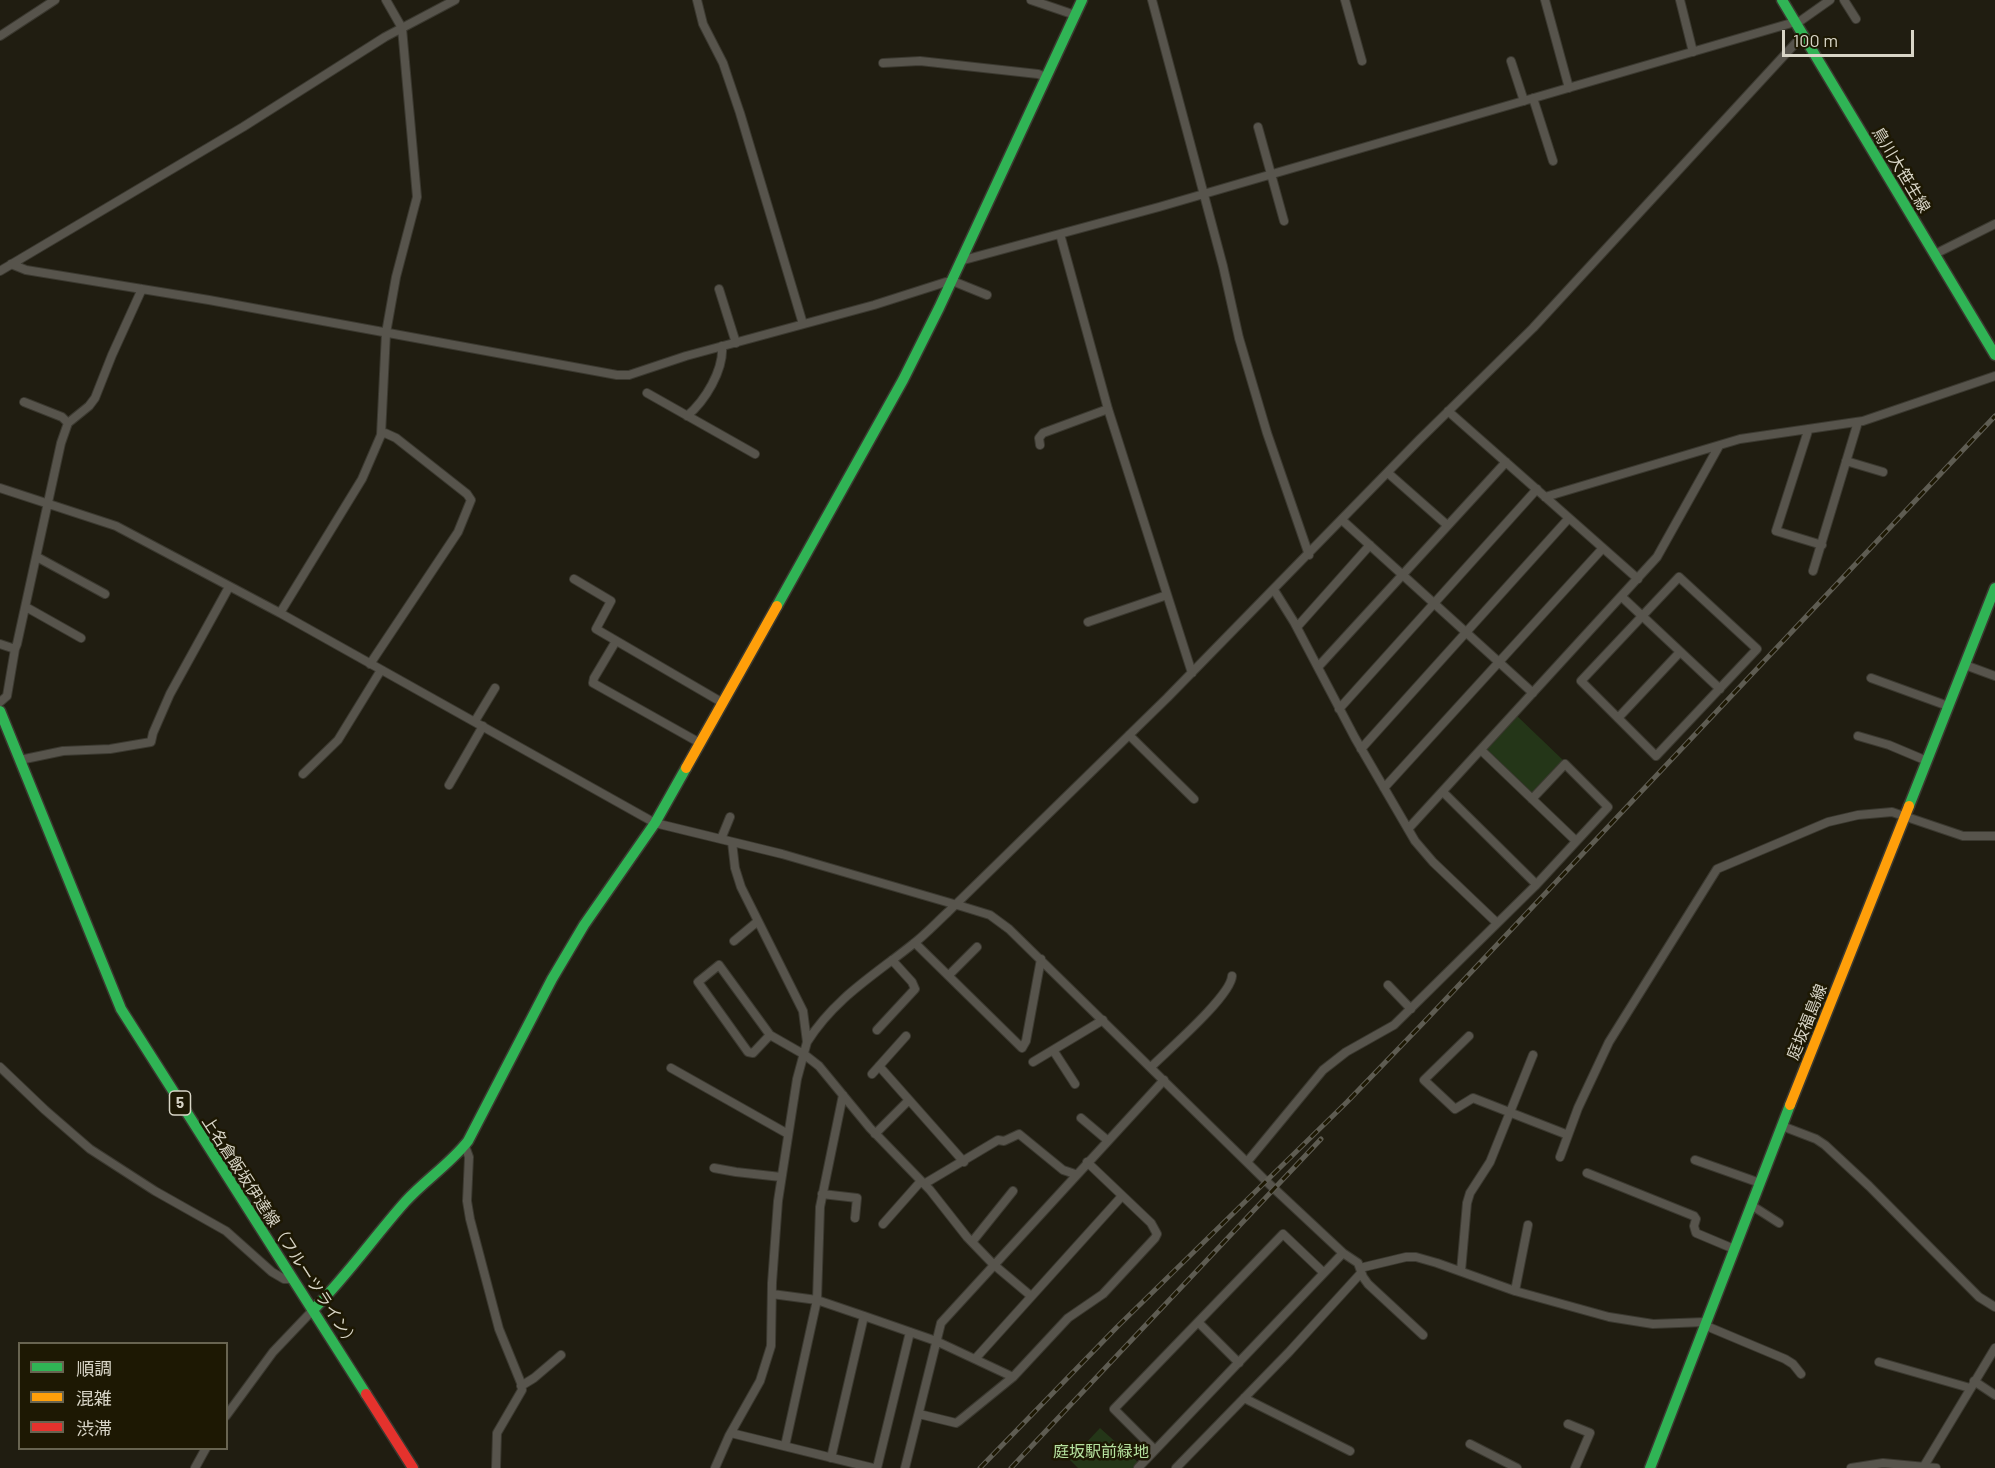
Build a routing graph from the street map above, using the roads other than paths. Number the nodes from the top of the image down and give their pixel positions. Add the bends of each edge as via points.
1 (55, 0) edge
2 (386, 0) edge
3 (455, 0) edge
4 (697, 0) edge
5 (1031, 0) edge
6 (1083, 0) edge
7 (1152, 0) edge
8 (1345, 0) edge
9 (1545, 0) edge
10 (1680, 0) edge
11 (1782, 0) edge
12 (1830, 0) edge
13 (1844, 0) edge
14 (1075, 15) junction
15 (1856, 20) dead end
16 (1796, 23) junction
17 (402, 28) junction
18 (1803, 34) junction
19 (0, 36) edge
20 (1693, 52) junction
21 (1362, 61) dead end
22 (1511, 61) dead end
23 (883, 63) dead end
24 (1046, 77) junction
25 (1569, 88) junction
26 (1533, 98) junction
27 (1524, 101) junction
28 (1257, 127) dead end
29 (1553, 161) dead end
30 (1271, 175) junction
31 (1204, 194) junction
32 (1284, 221) dead end
33 (1995, 224) edge
34 (1060, 234) junction
35 (1935, 254) junction
36 (960, 261) junction
37 (11, 264) junction
38 (0, 271) edge
39 (950, 281) junction
40 (142, 289) junction
41 (719, 289) dead end
42 (987, 295) dead end
43 (803, 324) junction
44 (386, 333) junction
45 (736, 343) junction
46 (722, 346) junction
47 (1995, 355) edge
48 (1995, 376) edge
49 (646, 393) dead end
50 (24, 402) dead end
51 (1108, 409) junction
52 (1448, 411) junction
53 (687, 416) junction
54 (1858, 422) junction
55 (68, 423) junction
56 (1808, 431) junction
57 (381, 435) junction
58 (1040, 445) dead end
59 (1719, 446) junction
60 (755, 454) dead end
61 (1846, 461) junction
62 (1506, 462) junction
63 (1883, 472) dead end
64 (1388, 473) junction
65 (0, 488) edge
66 (1537, 489) junction
67 (1545, 496) junction
68 (49, 503) junction
69 (1569, 518) junction
70 (1342, 520) junction
71 (1447, 525) junction
72 (1370, 545) junction
73 (1822, 545) junction
74 (1603, 548) junction
75 (1309, 555) junction
76 (37, 556) junction
77 (1813, 571) dead end
78 (1402, 574) junction
79 (574, 579) dead end
80 (1638, 579) junction
81 (229, 587) junction
82 (1995, 588) edge
83 (1274, 590) junction
84 (105, 594) dead end
85 (1167, 595) junction
86 (1622, 597) junction
87 (1435, 604) junction
88 (26, 607) junction
89 (280, 613) junction
90 (1641, 616) junction
91 (1088, 622) dead end
92 (1297, 627) junction
93 (1466, 633) junction
94 (81, 638) dead end
95 (616, 641) junction
96 (0, 644) edge
97 (15, 649) junction
98 (1680, 652) junction
99 (1499, 662) junction
100 (369, 664) junction
101 (1965, 665) junction
102 (1318, 667) junction
103 (381, 670) junction
104 (1192, 673) junction
105 (1995, 676) edge
106 (1871, 678) dead end
107 (495, 688) dead end
108 (1720, 689) junction
109 (1533, 693) junction
110 (0, 702) edge
111 (723, 703) junction
112 (1948, 706) junction
113 (1339, 709) junction
114 (0, 711) edge
115 (1618, 718) junction
116 (475, 721) junction
117 (483, 726) junction
118 (3, 729) edge
119 (1129, 735) junction
120 (1858, 736) dead end
121 (700, 743) junction
122 (1361, 749) junction
123 (1481, 750) junction
124 (20, 760) junction
125 (1927, 761) junction
126 (303, 774) dead end
127 (450, 785) dead end
128 (1384, 788) junction
129 (1443, 792) junction
130 (1194, 799) dead end
131 (1532, 799) junction
132 (1905, 816) junction
133 (730, 818) dead end
134 (655, 823) junction
135 (1408, 829) junction
136 (1995, 836) edge
137 (721, 839) junction
138 (1576, 841) junction
139 (732, 842) junction
140 (1536, 884) junction
141 (955, 905) junction
142 (758, 921) junction
143 (1497, 923) junction
144 (734, 941) dead end
145 (915, 943) junction
146 (977, 947) dead end
147 (1041, 959) junction
148 (892, 960) junction
149 (949, 975) junction
150 (1232, 976) dead end
151 (1388, 985) dead end
152 (1411, 1009) junction
153 (1103, 1020) junction
154 (877, 1030) dead end
155 (770, 1035) junction
156 (906, 1036) dead end
157 (1469, 1036) dead end
158 (807, 1042) junction
159 (1053, 1050) junction
160 (805, 1055) junction
161 (1533, 1055) dead end
162 (1033, 1062) dead end
163 (879, 1066) junction
164 (1151, 1067) junction
165 (0, 1068) edge
166 (671, 1068) dead end
167 (872, 1074) dead end
168 (1164, 1080) junction
169 (1076, 1084) dead end
170 (843, 1095) junction
171 (909, 1100) junction
172 (1510, 1112) junction
173 (1081, 1118) dead end
174 (1782, 1126) junction
175 (788, 1134) junction
176 (875, 1134) junction
177 (1568, 1135) junction
178 (1107, 1140) junction
179 (465, 1146) junction
180 (1560, 1157) dead end
181 (1695, 1160) dead end
182 (964, 1162) junction
183 (1087, 1162) junction
184 (1248, 1162) junction
185 (714, 1168) dead end
186 (1587, 1173) dead end
187 (1075, 1174) junction
188 (781, 1178) junction
189 (923, 1183) junction
190 (1760, 1183) junction
191 (1013, 1191) dead end
192 (822, 1194) junction
193 (1122, 1196) junction
194 (1751, 1205) junction
195 (855, 1218) dead end
196 (1779, 1223) dead end
197 (883, 1224) dead end
198 (1528, 1225) dead end
199 (972, 1242) junction
200 (1734, 1249) junction
201 (1343, 1253) junction
202 (993, 1264) junction
203 (1360, 1270) junction
204 (1461, 1271) junction
205 (1324, 1273) junction
206 (293, 1278) junction
207 (1515, 1292) junction
208 (772, 1294) junction
209 (1031, 1296) junction
210 (817, 1300) junction
211 (1995, 1307) edge
212 (313, 1310) junction
213 (864, 1316) junction
214 (1198, 1322) junction
215 (1705, 1324) junction
216 (910, 1332) junction
217 (1423, 1335) dead end
218 (936, 1341) junction
219 (1995, 1348) edge
220 (561, 1355) dead end
221 (975, 1359) junction
222 (1879, 1362) dead end
223 (1239, 1363) junction
224 (1801, 1374) dead end
225 (1012, 1377) junction
226 (1972, 1384) junction
227 (521, 1386) junction
228 (1995, 1395) edge
229 (1244, 1398) junction
230 (228, 1413) edge
231 (919, 1414) junction
232 (1568, 1424) dead end
233 (731, 1433) junction
234 (1470, 1444) dead end
235 (785, 1446) junction
236 (205, 1450) edge
237 (1155, 1450) junction
238 (1350, 1451) dead end
239 (831, 1458) junction
240 (1924, 1466) junction
241 (195, 1468) edge
242 (413, 1468) edge
243 (496, 1468) edge
244 (715, 1468) edge
245 (875, 1468) edge
246 (905, 1468) edge
247 (1138, 1468) edge
248 (1176, 1468) edge
249 (1517, 1468) edge
250 (1575, 1468) edge
251 (1650, 1468) edge
252 (1851, 1468) edge
253 (1936, 1468) edge

1 - 19 street
2 - 17 street
3 - 17 street
4 - 43 street via 740,113
5 - 14 street
6 - 14 street
7 - 31 street
8 - 21 street
9 - 25 street
10 - 20 street
11 - 16 street, 鳥川大笹生線
12 - 16 street
13 - 15 street
14 - 24 street
16 - 18 street, 鳥川大笹生線
16 - 20 street
17 - 37 street
17 - 44 street via 417,197
18 - 35 street, 鳥川大笹生線
18 - 52 street via 1533,328
20 - 25 street
22 - 27 street
23 - 24 street via 920,61
24 - 36 street
25 - 26 street
26 - 27 street
26 - 29 street
27 - 30 street
28 - 30 street
30 - 31 street
30 - 32 street
31 - 34 street
31 - 75 street via 1239,338
33 - 35 street
34 - 36 street
34 - 51 street
35 - 47 street, 鳥川大笹生線
36 - 39 street
37 - 38 street
37 - 40 street via 26,270
39 - 42 street
39 - 43 street
39 - 111 street via 903,380
40 - 44 street
40 - 55 street via 95,398
41 - 45 street
43 - 45 street
44 - 46 street via 617,375 629,375
44 - 57 street
45 - 46 street
46 - 53 street via 714,378
48 - 54 street
49 - 53 street
50 - 55 street
51 - 58 street via 1043,433
51 - 85 street
52 - 62 street
52 - 64 street
53 - 60 street
54 - 56 street
54 - 61 street
55 - 68 street
56 - 59 street via 1740,439
56 - 73 street via 1776,531
57 - 89 street via 362,479
57 - 100 street via 389,434 408,446 471,500 458,532
59 - 67 street
59 - 80 street via 1663,549
61 - 63 street
61 - 73 street
62 - 66 street
62 - 71 street
64 - 70 street
64 - 71 street
65 - 68 street
66 - 67 street
66 - 87 street
67 - 69 street
68 - 76 street
68 - 81 street via 116,526
69 - 74 street
69 - 93 street
70 - 72 street
70 - 75 street
71 - 78 street
72 - 78 street
72 - 92 street
73 - 77 street
74 - 80 street
74 - 99 street
75 - 83 street
76 - 84 street
76 - 88 street
78 - 87 street
78 - 102 street
79 - 95 street via 611,601 596,629
80 - 86 street
81 - 89 street
81 - 124 street via 170,694 151,742
82 - 101 street, 庭坂福島線
83 - 92 street
83 - 104 street
85 - 91 street
85 - 104 street
86 - 90 street
86 - 109 street
87 - 93 street
87 - 113 street
88 - 94 street
88 - 97 street
89 - 100 street
90 - 98 street
90 - 108 street via 1679,578 1757,649
90 - 115 street via 1581,681
92 - 102 street
93 - 99 street
93 - 122 street
95 - 111 street
95 - 121 street via 593,682
96 - 97 street
97 - 110 street via 7,696
98 - 108 street
98 - 115 street
99 - 109 street
99 - 128 street
100 - 103 street
101 - 105 street
101 - 112 street, 庭坂福島線
102 - 113 street
103 - 116 street
103 - 126 street via 338,740
104 - 119 street
106 - 112 street
107 - 116 street
108 - 115 street via 1656,756
109 - 123 street
111 - 121 street
112 - 125 street, 庭坂福島線
113 - 122 street
114 - 118 street, 上名倉飯坂伊達線（フルーツライン） / 5
116 - 117 street
117 - 127 street
117 - 134 street
118 - 124 street, 上名倉飯坂伊達線（フルーツライン） / 5
119 - 130 street
119 - 141 street
120 - 125 street
121 - 134 street
122 - 128 street
123 - 129 street
123 - 131 street
124 - 206 street, 上名倉飯坂伊達線（フルーツライン） / 5 via 122,1009
125 - 132 street, 庭坂福島線
128 - 135 street
129 - 135 street
129 - 140 street
131 - 138 street
131 - 138 street via 1565,764 1608,807
132 - 136 street via 1963,836
132 - 174 street, 庭坂福島線
132 - 177 street via 1884,812 1835,820 1717,869 1609,1042
133 - 137 street
134 - 137 street
134 - 179 street via 584,925 552,979
135 - 143 street via 1433,862
137 - 139 street
138 - 140 street
139 - 141 street
139 - 142 street via 737,878
140 - 143 street
141 - 145 street
141 - 147 street via 990,915
142 - 144 street
142 - 158 street via 803,1011
143 - 152 street
145 - 148 street
145 - 149 street
146 - 149 street
147 - 149 street via 1022,1048
147 - 153 street
148 - 154 street via 915,989
148 - 158 street via 835,1005
150 - 164 street via 1219,1000
151 - 152 street
152 - 184 street via 1394,1025 1323,1070
153 - 159 street
153 - 164 street
155 - 155 street via 719,965 698,982 748,1052 753,1053
155 - 160 street
156 - 163 street
157 - 172 street via 1424,1080 1455,1109 1473,1098
158 - 160 street
159 - 162 street
159 - 169 street
160 - 170 street
160 - 175 street
161 - 172 street
163 - 167 street
163 - 171 street
164 - 168 street
165 - 206 street via 90,1149 226,1231 272,1272 284,1279
166 - 175 street
168 - 178 street
168 - 184 street
170 - 176 street
170 - 192 street
171 - 176 street
171 - 182 street
172 - 177 street
172 - 204 street via 1490,1162 1470,1193
173 - 178 street
174 - 190 street, 庭坂福島線
174 - 211 street via 1825,1145 1973,1291
175 - 188 street
176 - 189 street
177 - 180 street
178 - 183 street
179 - 212 street via 400,1207
179 - 227 street via 469,1157 466,1201 470,1219 492,1307
181 - 190 street
182 - 187 street via 998,1140 1019,1134 1063,1170
182 - 189 street
183 - 187 street
183 - 193 street
184 - 201 street
185 - 188 street
186 - 200 street via 1694,1216 1696,1233
187 - 202 street
188 - 208 street
189 - 197 street
189 - 199 street
190 - 194 street, 庭坂福島線
191 - 199 street
192 - 195 street via 857,1198
192 - 210 street
193 - 209 street
193 - 225 street via 1153,1226 1155,1238 1103,1294 1068,1318
194 - 196 street
194 - 200 street, 庭坂福島線
198 - 207 street
199 - 202 street
200 - 215 street, 庭坂福島線
201 - 203 street via 1358,1263
201 - 205 street
202 - 209 street
202 - 218 street via 941,1323
203 - 204 street via 1416,1257
203 - 217 street via 1368,1284
203 - 229 street
204 - 207 street
205 - 214 street via 1283,1234
205 - 223 street
206 - 212 street, 上名倉飯坂伊達線（フルーツライン） / 5
207 - 215 street via 1629,1321
208 - 210 street
208 - 233 street via 769,1354 760,1382
209 - 221 street
210 - 213 street
210 - 235 street
212 - 230 street via 273,1352
212 - 242 street, 上名倉飯坂伊達線（フルーツライン） / 5
213 - 216 street
213 - 239 street
214 - 223 street
214 - 237 street via 1114,1409
215 - 224 street via 1785,1359
215 - 251 street, 庭坂福島線
216 - 218 street
216 - 245 street
218 - 221 street
218 - 231 street
219 - 226 street
220 - 227 street
221 - 225 street
222 - 226 street
223 - 237 street
225 - 231 street via 956,1423
226 - 228 street
226 - 240 street
227 - 243 street via 497,1433
229 - 238 street
229 - 248 street
231 - 246 street
232 - 250 street via 1590,1433
233 - 235 street
233 - 244 street
234 - 249 street
235 - 239 street
236 - 241 street
237 - 247 street
239 - 245 street
240 - 252 street via 1883,1463
240 - 253 street

